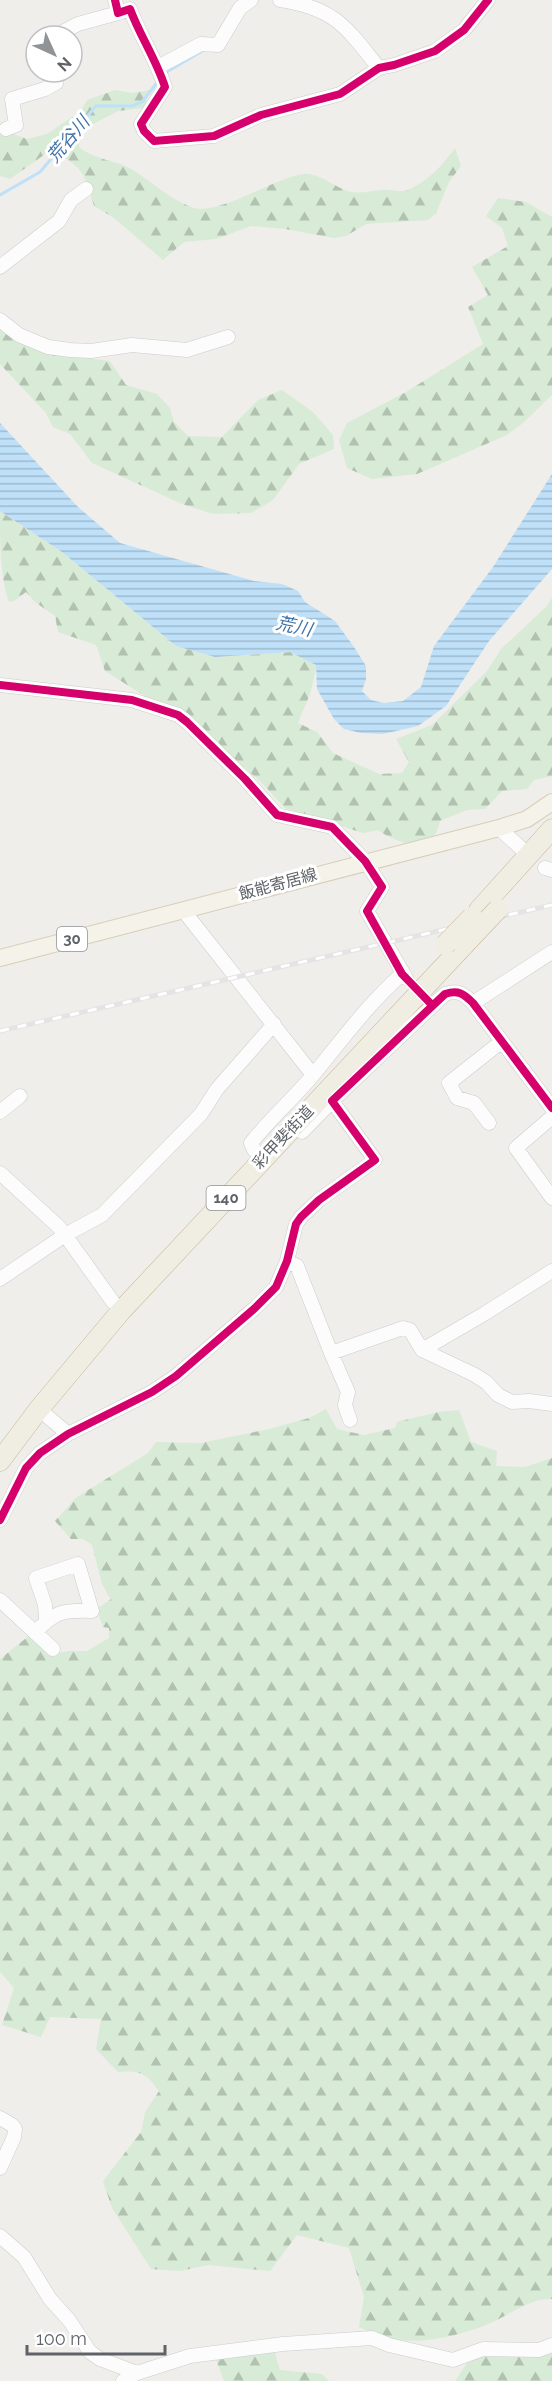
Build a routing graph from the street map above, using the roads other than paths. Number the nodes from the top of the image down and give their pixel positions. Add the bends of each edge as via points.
1 (250, 0) edge
2 (280, 0) edge
3 (486, 1) edge
4 (116, 7) edge
5 (78, 24) edge
6 (158, 67) junction
7 (379, 68) junction
8 (54, 84) edge
9 (6, 129) dead end
10 (86, 189) dead end
11 (0, 267) edge
12 (0, 320) edge
13 (228, 337) dead end
14 (0, 685) edge
15 (552, 802) edge
16 (499, 828) junction
17 (552, 829) edge
18 (552, 849) edge
19 (525, 851) dead end
20 (365, 861) junction
21 (183, 910) junction
22 (488, 910) junction
23 (552, 952) edge
24 (0, 958) edge
25 (473, 1003) junction
26 (274, 1024) junction
27 (501, 1042) junction
28 (313, 1075) junction
29 (547, 1090) edge
30 (20, 1096) dead end
31 (332, 1101) junction
32 (552, 1108) edge
33 (0, 1112) edge
34 (552, 1117) edge
35 (489, 1123) dead end
36 (258, 1155) junction
37 (0, 1173) edge
38 (552, 1198) edge
39 (65, 1235) junction
40 (287, 1261) junction
41 (552, 1271) edge
42 (0, 1279) edge
43 (113, 1302) junction
44 (422, 1350) junction
45 (331, 1353) junction
46 (552, 1404) edge
47 (39, 1409) junction
48 (350, 1420) dead end
49 (68, 1434) junction
50 (0, 1439) edge
51 (0, 1461) edge
52 (0, 1520) edge
53 (0, 1600) edge
54 (46, 1620) junction
55 (35, 1633) junction
56 (53, 1649) dead end
57 (0, 2118) edge
58 (0, 2168) edge
59 (0, 2236) edge
60 (552, 2346) edge
61 (136, 2373) junction
62 (123, 2381) edge

1 - 6 street via 240,8 218,45 201,44
2 - 7 street via 327,13 343,24
3 - 7 street via 464,30 435,51
4 - 5 street
4 - 6 street via 130,9 140,37
6 - 7 street via 165,87 141,124 154,141 214,136 261,116 340,94
8 - 9 street via 12,99 16,125
10 - 11 street via 71,200 59,221
12 - 13 street via 19,335 48,347 70,350 132,345 187,350
14 - 20 street via 132,700 178,715 277,815 332,827
15 - 16 main road, 飯能寄居線 / 30 via 527,819
16 - 19 street
16 - 20 main road, 飯能寄居線 / 30
17 - 22 highway, 彩甲斐街道 / 140
18 - 22 highway, 彩甲斐街道 / 140
20 - 21 main road, 飯能寄居線 / 30
20 - 28 street via 382,887 367,911 404,976 341,1038
21 - 24 main road, 飯能寄居線 / 30
21 - 26 street
22 - 36 highway, 彩甲斐街道 / 140, bridge
23 - 25 street
25 - 27 street
25 - 31 street via 455,991 429,1001
26 - 28 street
26 - 39 street via 217,1089 201,1114 127,1191 102,1215
27 - 29 street
27 - 35 street via 449,1083 457,1098 474,1103
28 - 36 street via 251,1143
29 - 32 street
30 - 33 street
31 - 36 street via 272,1161
31 - 40 street via 375,1160 301,1217
34 - 38 street via 516,1148
36 - 43 highway, 彩甲斐街道 / 140
36 - 47 highway, 彩甲斐街道 / 140
37 - 39 street
39 - 42 street
39 - 43 street
40 - 45 street via 297,1266
40 - 49 street via 276,1287 176,1376
41 - 44 street
43 - 50 highway, 彩甲斐街道 / 140
44 - 45 street via 410,1330 403,1328
44 - 46 street via 473,1374 512,1402
45 - 48 street via 348,1392 345,1405
47 - 49 street
47 - 51 highway, 彩甲斐街道 / 140
49 - 52 street via 26,1468
53 - 55 street
54 - 54 street via 36,1578 78,1564 92,1611 68,1610
54 - 55 street
55 - 56 street
57 - 58 street via 15,2129
59 - 61 street via 24,2257 50,2300 90,2352
60 - 61 street via 538,2350 483,2349 453,2360 372,2338 190,2356
61 - 62 street

